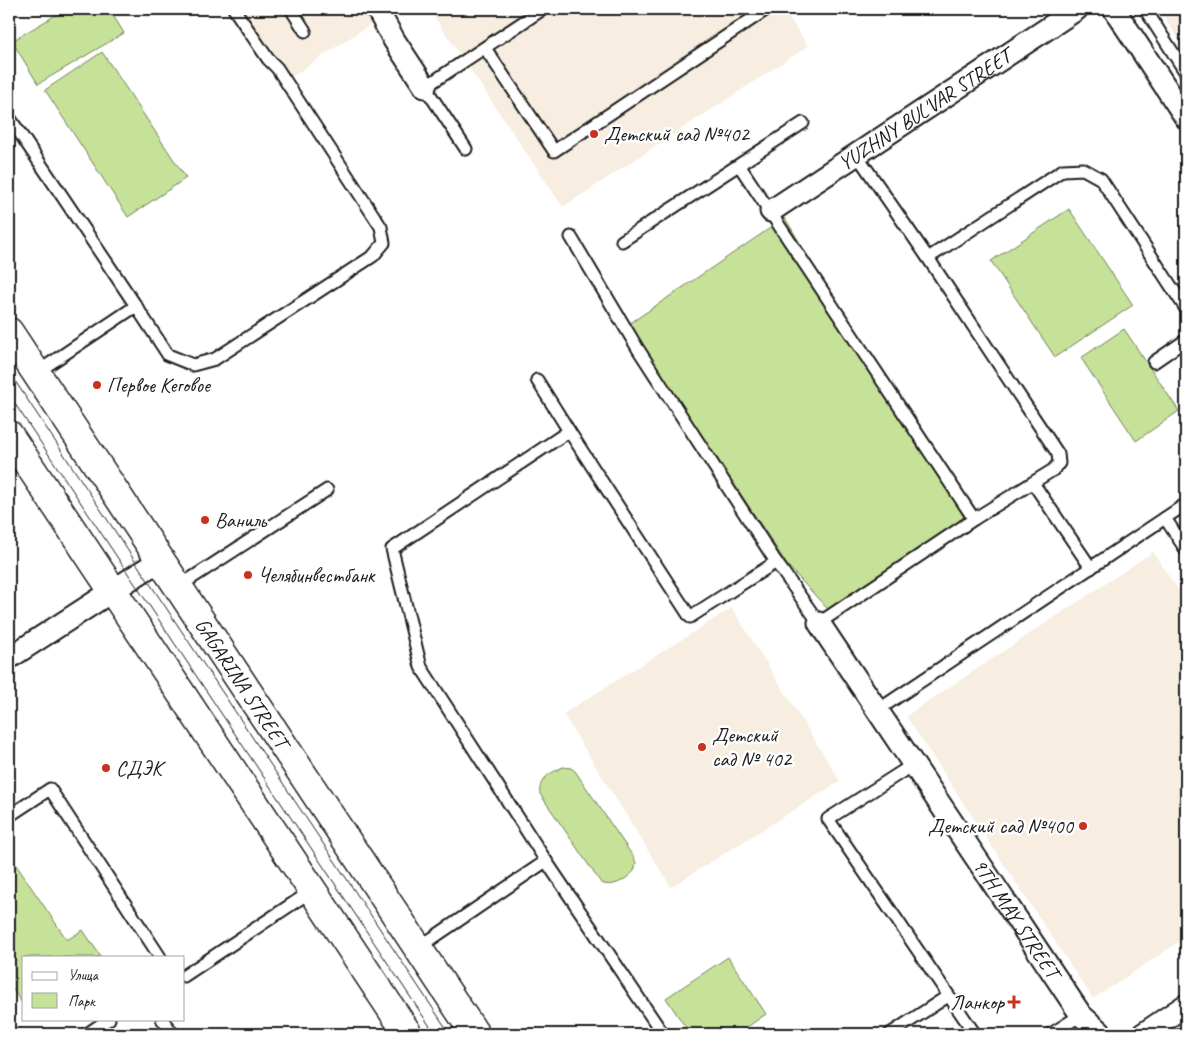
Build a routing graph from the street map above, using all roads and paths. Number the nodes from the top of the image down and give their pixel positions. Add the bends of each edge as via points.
1 (234, 9) edge
2 (291, 9) edge
3 (377, 9) edge
4 (543, 9) edge
5 (767, 9) edge
6 (1077, 9) edge
7 (1114, 9) edge
8 (1145, 9) edge
9 (305, 31) dead end
10 (485, 48) junction
11 (1186, 73) edge
12 (425, 87) junction
13 (9, 117) edge
14 (1186, 118) edge
15 (803, 123) dead end
16 (466, 149) dead end
17 (857, 155) junction
18 (739, 164) junction
19 (771, 210) junction
20 (571, 237) dead end
21 (622, 241) dead end
22 (928, 258) junction
23 (136, 306) junction
24 (1186, 309) edge
25 (9, 332) edge
26 (1186, 340) edge
27 (1154, 362) dead end
28 (36, 373) junction
29 (537, 380) dead end
30 (569, 431) junction
31 (9, 435) edge
32 (1033, 483) junction
33 (328, 490) dead end
34 (1186, 504) edge
35 (1165, 518) junction
36 (974, 519) junction
37 (1186, 550) edge
38 (160, 560) junction
39 (776, 562) junction
40 (1091, 568) junction
41 (178, 587) junction
42 (113, 590) junction
43 (819, 623) junction
44 (9, 658) edge
45 (878, 710) junction
46 (914, 764) junction
47 (9, 816) edge
48 (546, 861) junction
49 (313, 890) junction
50 (418, 948) junction
51 (159, 956) edge
52 (185, 975) edge
53 (948, 996) junction
54 (1186, 1005) edge
55 (1081, 1015) junction
56 (107, 1020) edge
57 (163, 1020) edge
58 (86, 1034) edge
59 (173, 1034) edge
60 (408, 1034) edge
61 (475, 1034) edge
62 (663, 1034) edge
63 (890, 1034) edge
64 (976, 1034) edge
65 (1052, 1034) edge
66 (1102, 1034) edge
67 (1143, 1034) edge

1 - 23 lane via 277,68 381,227 384,243 373,256 215,359 193,365 168,355
2 - 9 lane
3 - 12 street
4 - 10 lane
5 - 10 lane via 554,151
6 - 17 street, YUZHNY BUL'VAR STREET
7 - 14 street
8 - 11 lane
10 - 12 lane
12 - 16 lane
13 - 23 lane
15 - 18 lane
17 - 19 street, YUZHNY BUL'VAR STREET
17 - 22 lane
18 - 19 lane
18 - 21 lane
19 - 36 lane
20 - 39 lane via 638,349
22 - 24 lane via 1063,170 1083,169 1101,179
22 - 32 lane via 1058,454 1060,462
23 - 28 lane
25 - 28 main road, GAGARINA STREET
26 - 27 lane
28 - 38 main road, GAGARINA STREET
29 - 30 lane
30 - 39 lane via 690,617
30 - 48 lane via 392,549 421,667
31 - 42 main road
32 - 36 lane
32 - 40 lane
33 - 41 lane
34 - 35 lane
35 - 37 lane
35 - 40 lane
36 - 43 lane
38 - 41 main road, GAGARINA STREET
38 - 42 street
39 - 43 lane
40 - 45 lane
41 - 50 main road, GAGARINA STREET
42 - 44 street
42 - 49 main road
43 - 45 street, 9TH MAY STREET
45 - 46 street, 9TH MAY STREET
46 - 53 lane via 828,819
46 - 55 street, 9TH MAY STREET
47 - 51 lane via 50,789
48 - 50 lane
48 - 62 lane
49 - 52 lane
49 - 60 main road
50 - 61 main road, GAGARINA STREET
53 - 63 lane
53 - 64 lane
54 - 67 street
55 - 65 lane
55 - 66 street, 9TH MAY STREET
56 - 58 lane
57 - 59 lane

